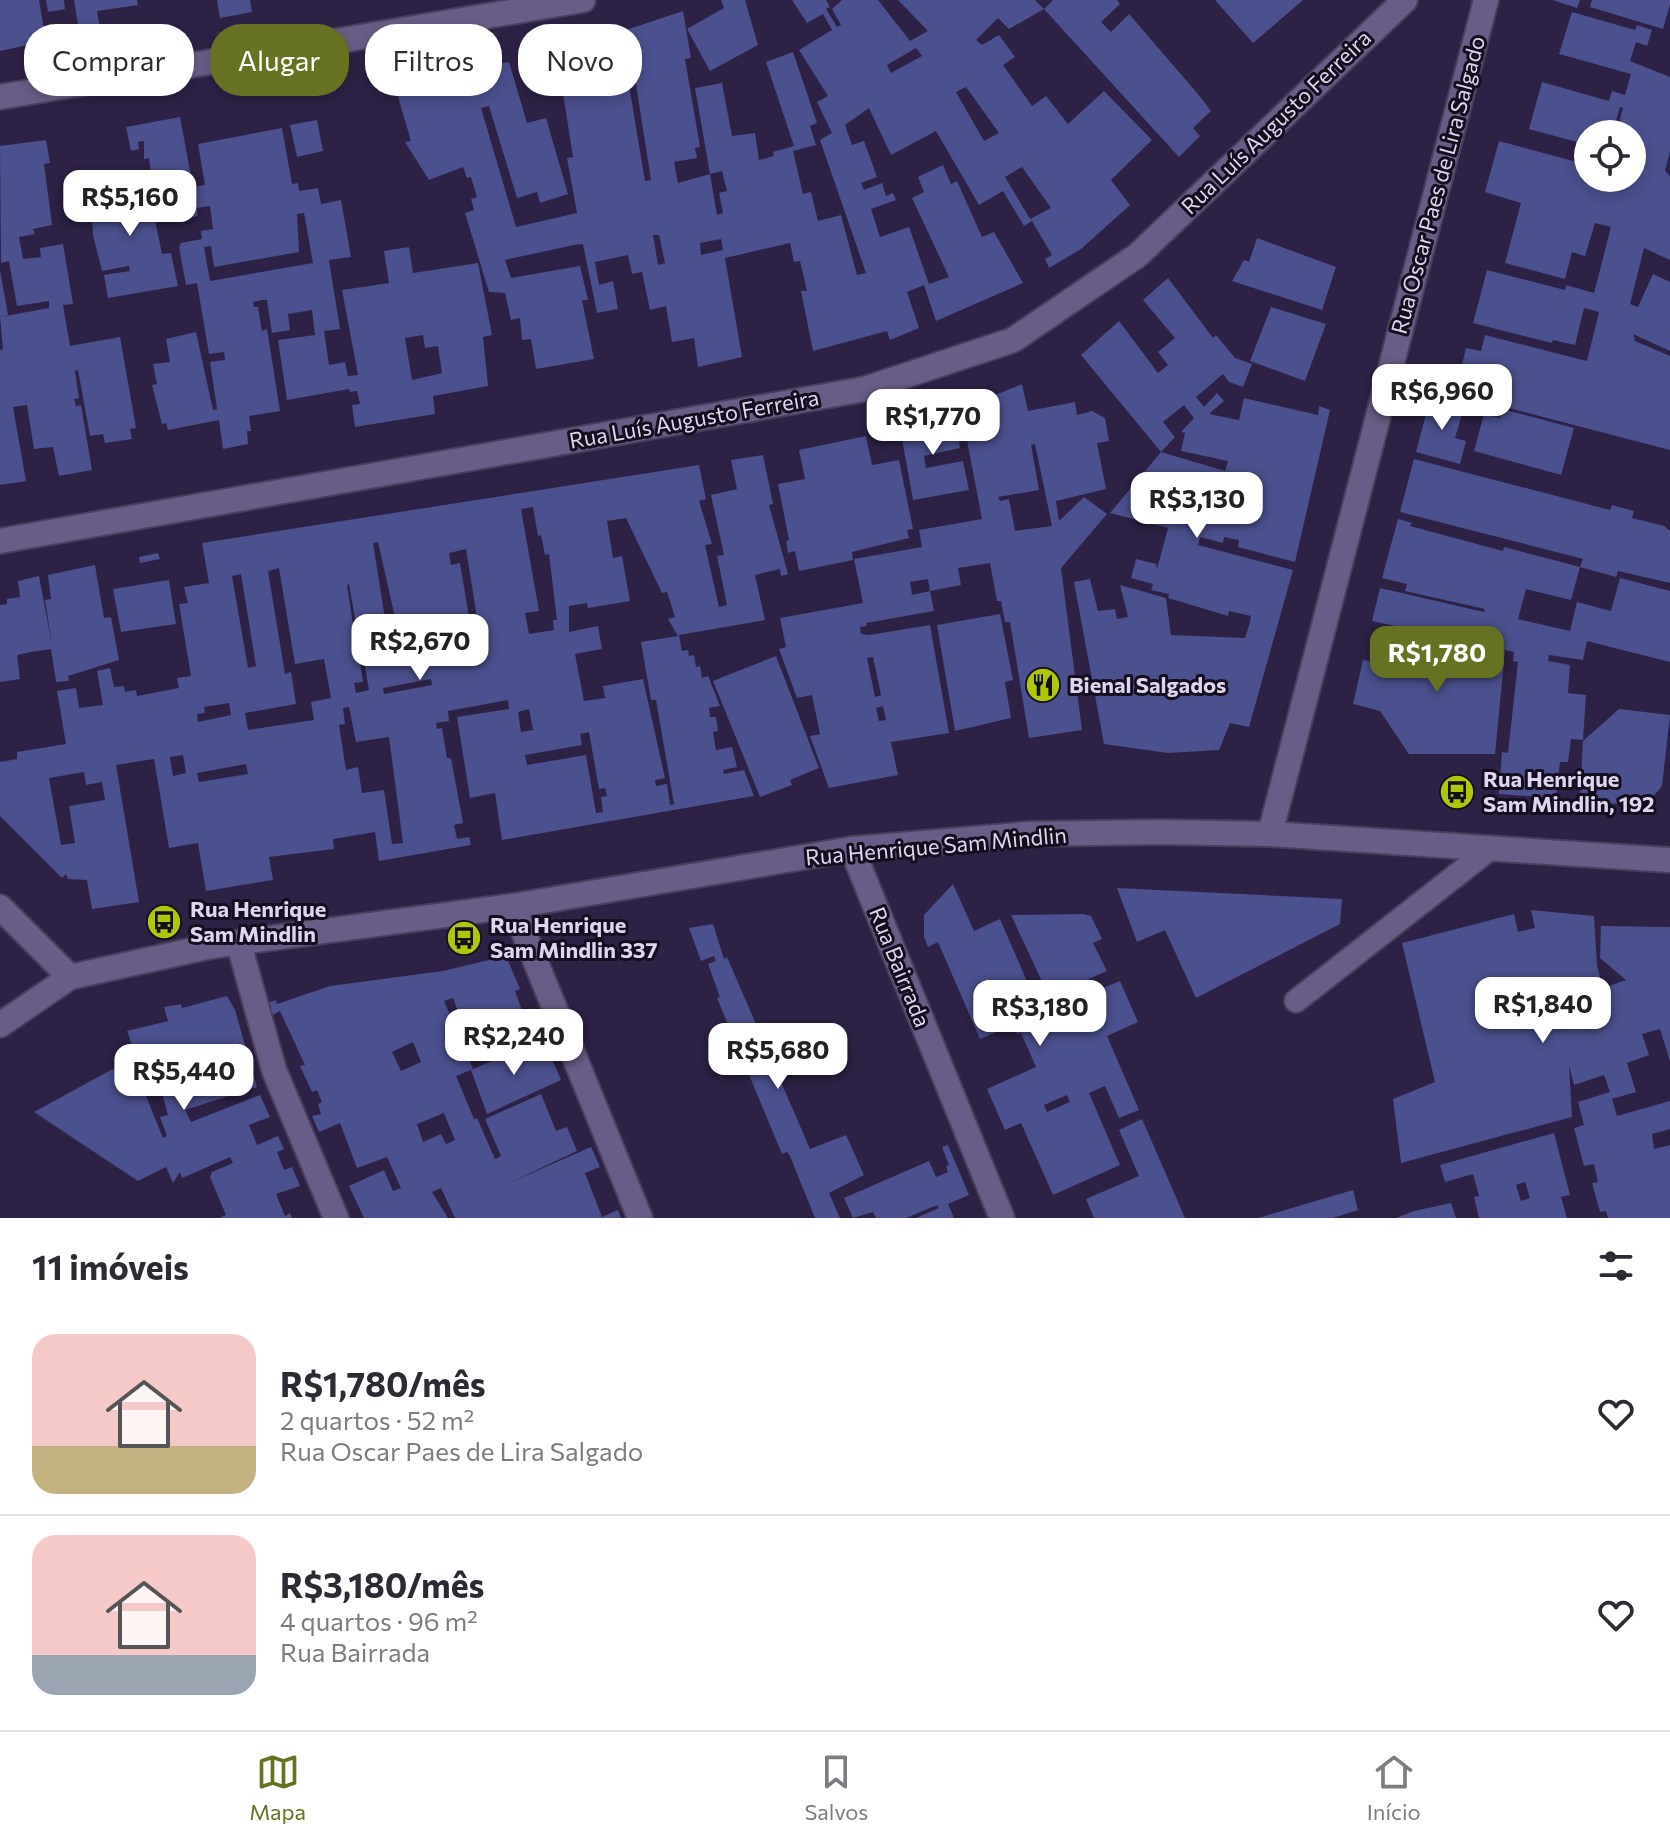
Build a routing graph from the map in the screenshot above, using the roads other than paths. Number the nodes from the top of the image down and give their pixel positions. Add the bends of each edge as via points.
1 (583, 0) edge
2 (1405, 0) edge
3 (1486, 0) edge
4 (0, 97) edge
5 (0, 541) edge
6 (1270, 834) junction
7 (1491, 848) junction
8 (852, 849) junction
9 (1670, 860) edge
10 (513, 906) junction
11 (0, 907) edge
12 (239, 944) junction
13 (70, 977) junction
14 (1296, 1001) dead end
15 (5, 1012) edge
16 (336, 1218) edge
17 (640, 1218) edge
18 (1002, 1218) edge

1 - 4 street
2 - 5 street, Rua Luís Augusto Ferreira via 1138,255 1013,340 865,389
3 - 6 street, Rua Oscar Paes de Lira Salgado
6 - 7 street, Rua Henrique Sam Mindlin
6 - 8 street, Rua Henrique Sam Mindlin via 1029,834
7 - 9 street, Rua Henrique Sam Mindlin
7 - 14 lane
8 - 10 street, Rua Henrique Sam Mindlin
8 - 18 street, Rua Bairrada
10 - 12 street, Rua Henrique Sam Mindlin
10 - 17 street
11 - 13 street
12 - 13 street, Rua Henrique Sam Mindlin
12 - 16 street via 274,1070
13 - 15 street

